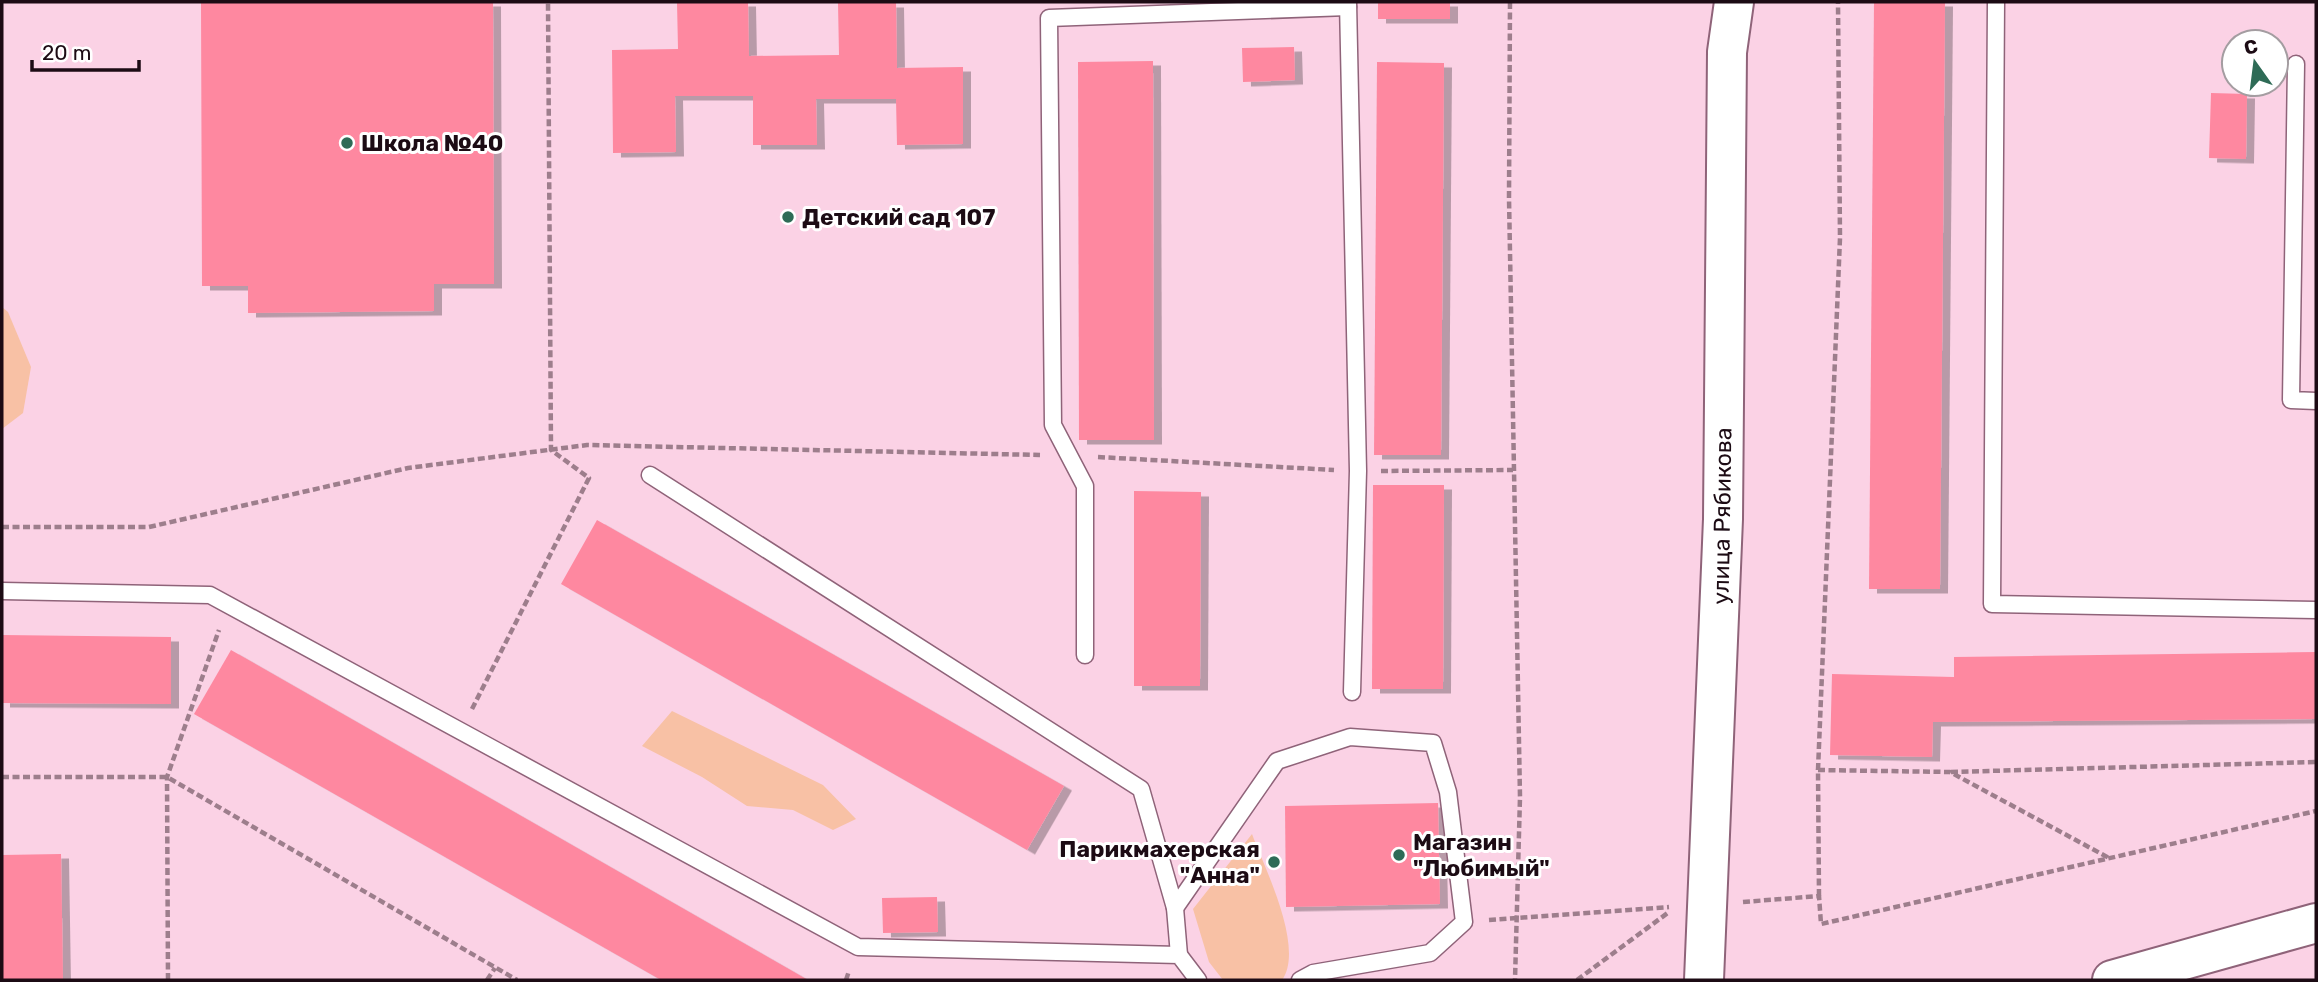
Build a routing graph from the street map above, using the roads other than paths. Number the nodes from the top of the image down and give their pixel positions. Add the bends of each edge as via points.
1 (1719, 2) edge
2 (1734, 2) edge
3 (1996, 2) edge
4 (1348, 4) edge
5 (1727, 52) junction
6 (2296, 64) dead end
7 (2316, 401) edge
8 (650, 475) dead end
9 (2, 590) edge
10 (2316, 610) edge
11 (1085, 655) dead end
12 (1352, 692) dead end
13 (1175, 908) junction
14 (2316, 923) edge
15 (1179, 955) junction
16 (1198, 980) edge
17 (1300, 980) edge
18 (1704, 980) edge
19 (2112, 980) edge

1 - 5 street, улица Рябикова
2 - 5 street, улица Рябикова
3 - 10 lane via 1992,604
4 - 11 lane via 1049,18 1053,425 1085,485
4 - 12 lane via 1358,471
5 - 18 street, улица Рябикова via 1723,519
6 - 7 lane via 2291,400
8 - 13 lane via 1141,789
9 - 15 lane via 210,595 858,947
13 - 15 lane
13 - 17 lane via 1277,761 1350,737 1433,743 1448,792 1464,922 1430,953 1312,973
14 - 19 street
15 - 16 lane

